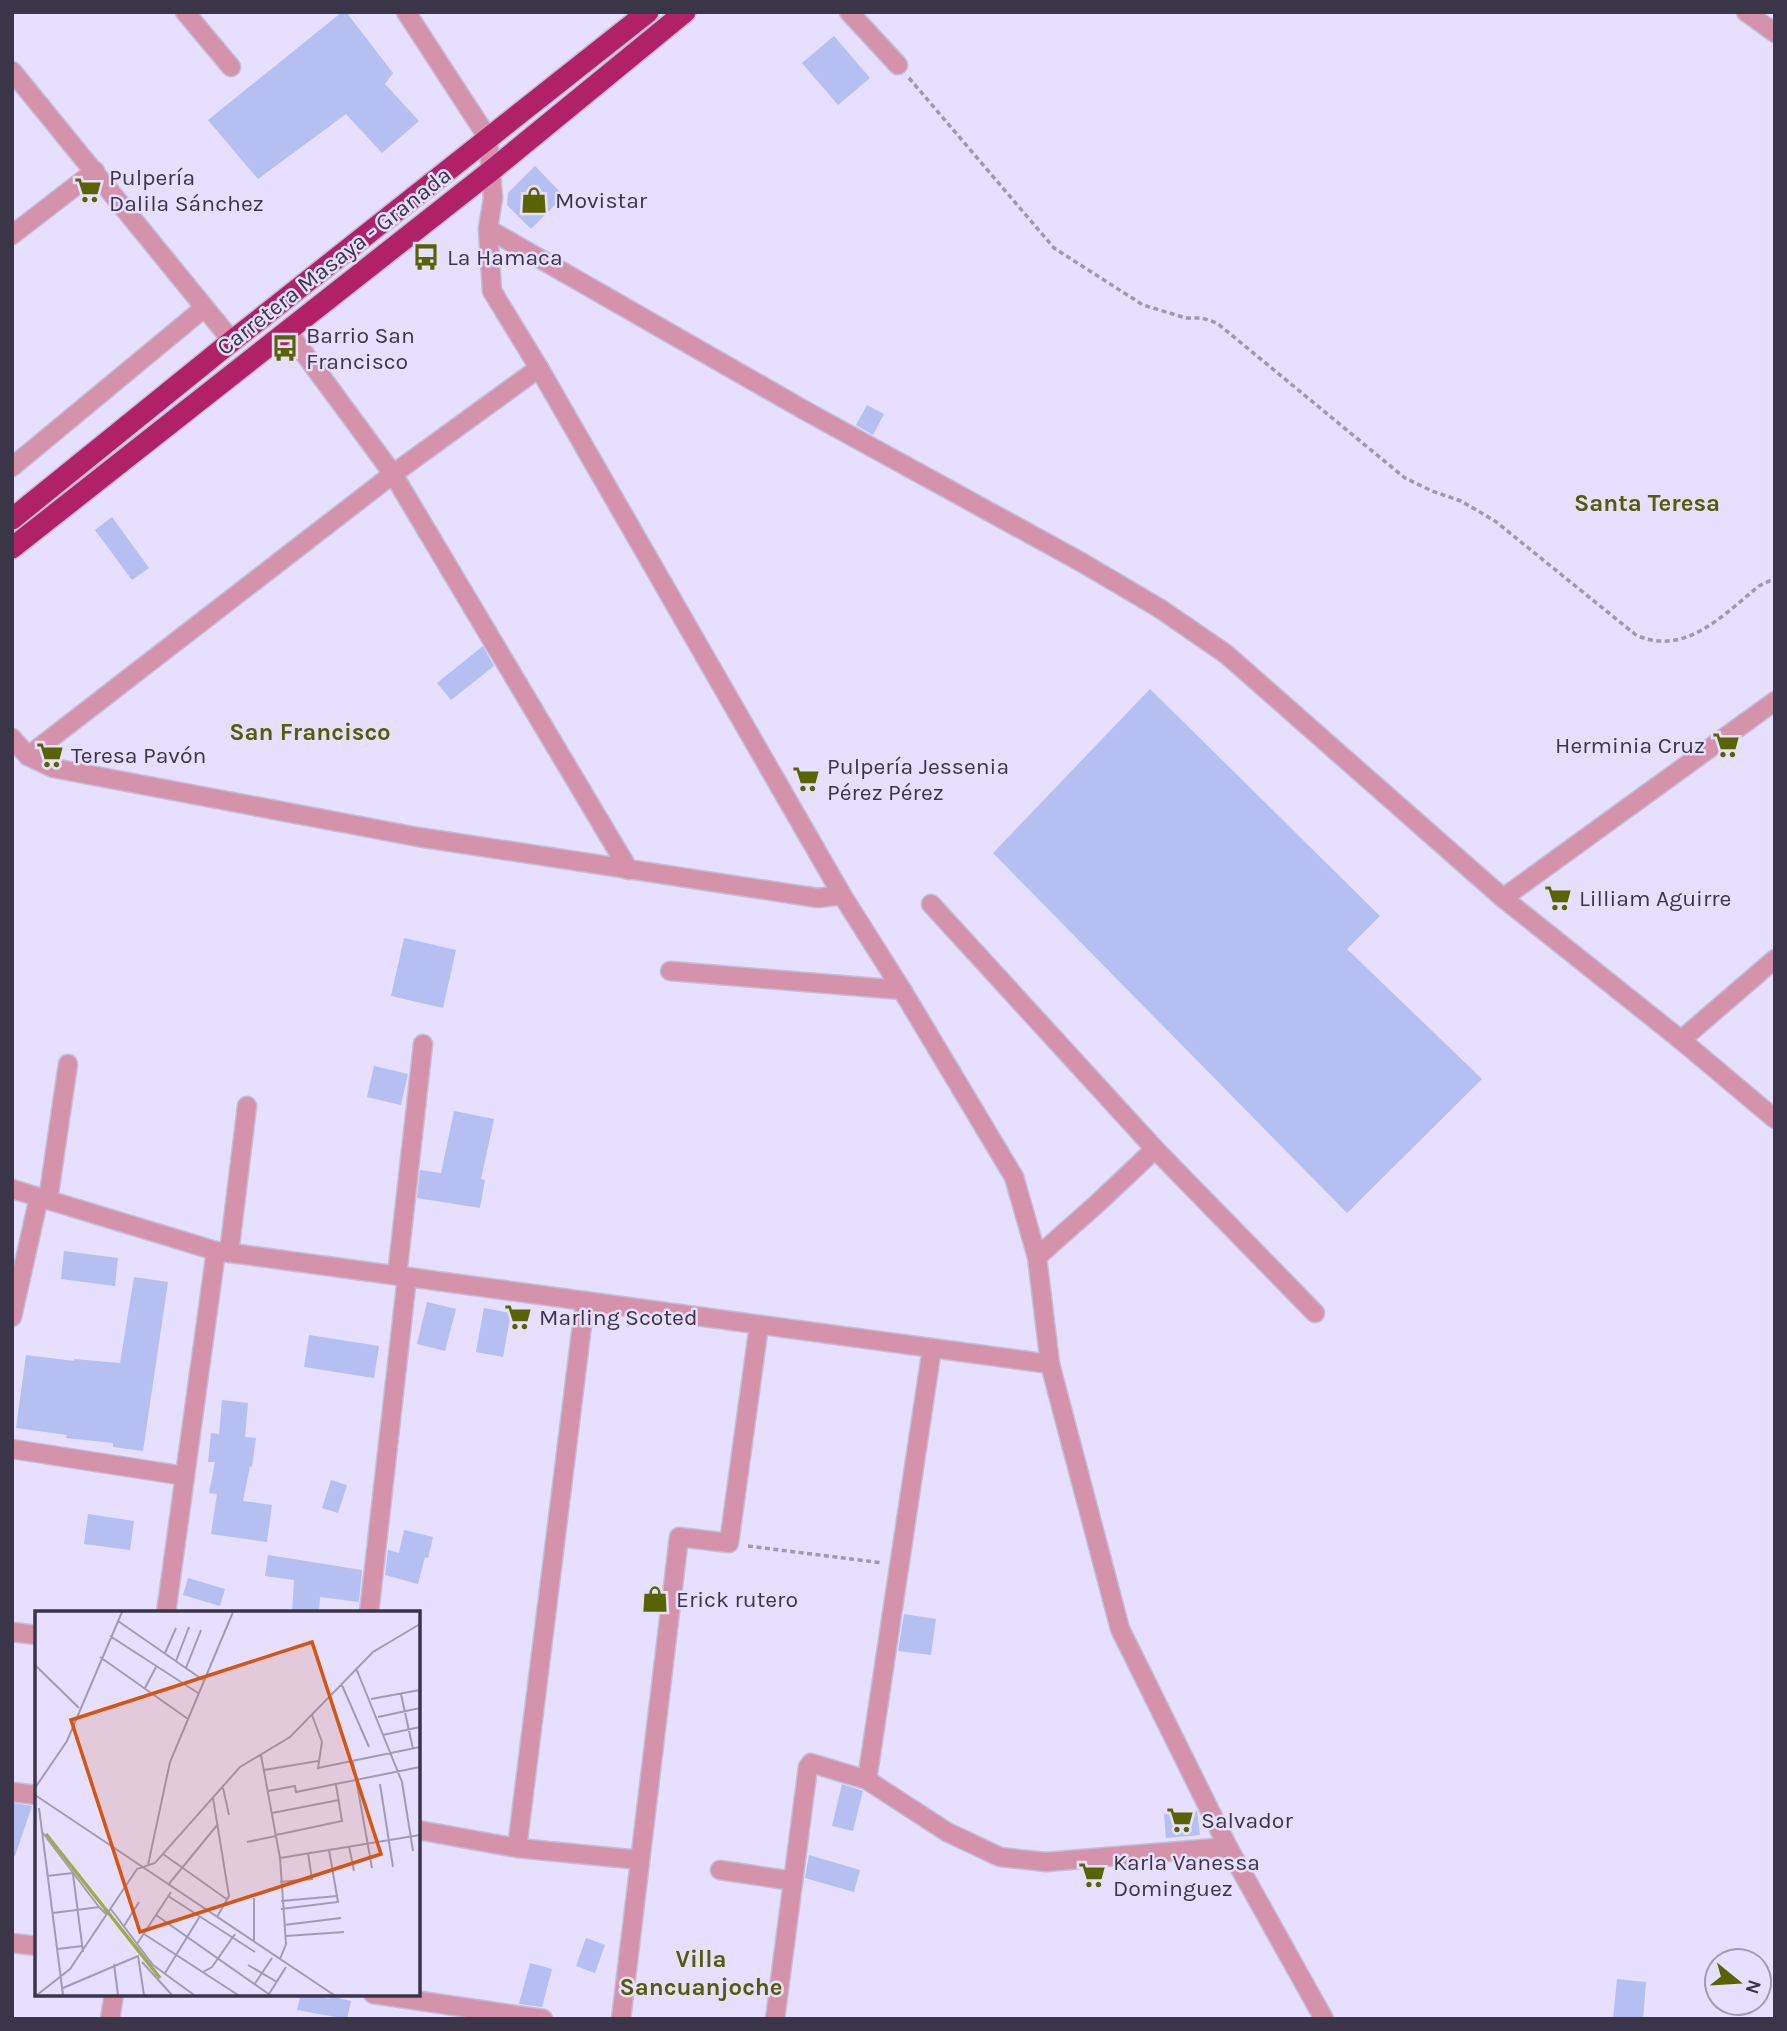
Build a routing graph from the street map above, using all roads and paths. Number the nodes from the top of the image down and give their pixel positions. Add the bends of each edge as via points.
1 (185, 12) edge
2 (406, 12) edge
3 (648, 12) edge
4 (685, 12) edge
5 (849, 12) edge
6 (1746, 12) edge
7 (1775, 33) edge
8 (898, 65) joint
9 (231, 67) dead end
10 (12, 71) edge
11 (488, 138) junction
12 (492, 170) junction
13 (95, 171) junction
14 (488, 229) junction
15 (12, 235) edge
16 (204, 308) junction
17 (287, 330) junction
18 (232, 341) junction
19 (539, 368) junction
20 (12, 467) edge
21 (393, 474) junction
22 (12, 519) edge
23 (12, 548) edge
24 (1775, 583) edge
25 (1775, 701) edge
26 (12, 738) edge
27 (27, 756) junction
28 (629, 870) junction
29 (842, 895) junction
30 (1503, 898) junction
31 (931, 904) dead end
32 (1775, 959) edge
33 (670, 971) dead end
34 (902, 990) junction
35 (1681, 1040) junction
36 (423, 1044) dead end
37 (68, 1064) dead end
38 (247, 1106) dead end
39 (1772, 1112) edge
40 (1154, 1149) junction
41 (12, 1189) edge
42 (44, 1198) junction
43 (223, 1252) junction
44 (1037, 1257) junction
45 (402, 1276) junction
46 (585, 1301) junction
47 (1315, 1313) dead end
48 (12, 1317) edge
49 (759, 1325) junction
50 (932, 1348) junction
51 (1050, 1364) junction
52 (12, 1449) edge
53 (185, 1476) junction
54 (729, 1543) junction
55 (898, 1565) junction
56 (166, 1611) edge
57 (369, 1611) edge
58 (12, 1632) edge
59 (35, 1635) edge
60 (867, 1780) junction
61 (12, 1792) edge
62 (35, 1795) edge
63 (420, 1830) edge
64 (1228, 1847) junction
65 (517, 1848) junction
66 (640, 1860) junction
67 (720, 1870) dead end
68 (793, 1881) junction
69 (12, 1943) edge
70 (35, 1947) edge
71 (114, 1996) edge
72 (387, 1996) edge
73 (110, 2019) edge
74 (543, 2019) edge
75 (621, 2019) edge
76 (775, 2019) edge
77 (1324, 2019) edge

1 - 9 street
2 - 11 street
3 - 11 highway, Carretera Masaya - Granada
4 - 12 highway, Carretera Masaya - Granada
5 - 8 street
6 - 7 street
8 - 24 path via 1054,248 1143,304 1217,323 1405,478 1495,521 1636,635 1650,642 1686,638 1759,586
10 - 13 street
11 - 12 street
11 - 18 highway, Carretera Masaya - Granada
12 - 14 street
12 - 17 highway, Carretera Masaya - Granada
13 - 15 street
13 - 16 street
14 - 19 street via 492,291
14 - 30 street via 1159,608 1226,654
16 - 18 street
16 - 20 street
17 - 21 street
17 - 23 highway, Carretera Masaya - Granada
18 - 22 highway, Carretera Masaya - Granada
19 - 21 street
19 - 29 street
21 - 27 street
21 - 28 street
25 - 30 street
26 - 27 street
27 - 28 street via 66,771 418,837
28 - 29 street via 818,898
29 - 34 street
30 - 35 street
31 - 40 street
32 - 35 street
33 - 34 street
34 - 44 street via 1014,1177
35 - 39 street
36 - 45 street
37 - 42 street
38 - 43 street
40 - 44 street
40 - 47 street
41 - 42 street
42 - 43 street
42 - 48 street
43 - 45 street
43 - 53 street
44 - 51 street
45 - 46 street
45 - 57 street
46 - 49 street
46 - 65 street
49 - 50 street
49 - 54 street
50 - 51 street
50 - 55 street
51 - 64 street via 1121,1629
52 - 53 street
53 - 56 street
54 - 55 path
54 - 66 street via 679,1537
55 - 60 street
58 - 59 street
60 - 64 street via 947,1832 1000,1857 1046,1862
60 - 68 street via 811,1763 808,1767
61 - 62 street
63 - 65 street
64 - 77 street
65 - 66 street
66 - 75 street
67 - 68 street
68 - 76 street
69 - 70 street
71 - 73 street
72 - 74 street

